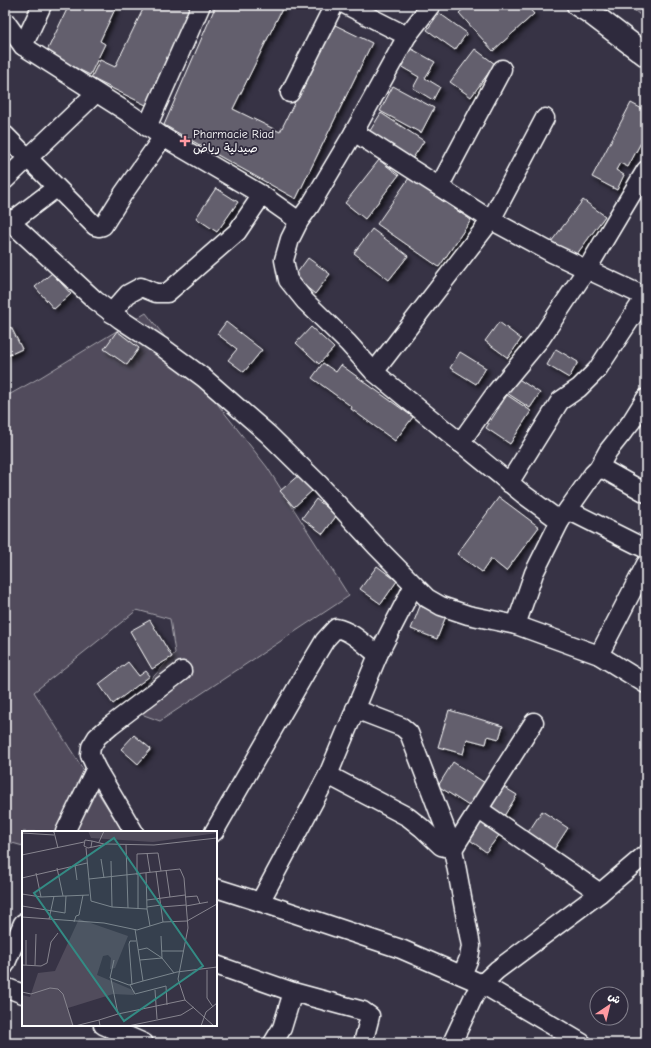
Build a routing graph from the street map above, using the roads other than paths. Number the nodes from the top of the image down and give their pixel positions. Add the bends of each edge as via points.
1 (42, 5) edge
2 (201, 5) edge
3 (334, 5) edge
4 (346, 5) edge
5 (432, 5) edge
6 (583, 7) edge
7 (5, 21) edge
8 (407, 36) junction
9 (23, 46) junction
10 (646, 54) edge
11 (502, 68) dead end
12 (96, 93) junction
13 (290, 93) dead end
14 (545, 118) dead end
15 (147, 127) junction
16 (354, 132) junction
17 (5, 136) edge
18 (163, 137) junction
19 (27, 159) junction
20 (646, 170) edge
21 (5, 180) edge
22 (440, 186) junction
23 (56, 188) junction
24 (262, 195) junction
25 (8, 220) edge
26 (491, 220) junction
27 (299, 221) junction
28 (587, 270) junction
29 (644, 294) edge
30 (112, 312) junction
31 (374, 372) junction
32 (646, 398) edge
33 (460, 442) junction
34 (598, 469) junction
35 (509, 483) junction
36 (646, 493) edge
37 (564, 516) junction
38 (646, 549) edge
39 (646, 564) edge
40 (414, 585) junction
41 (516, 625) junction
42 (378, 654) junction
43 (599, 655) junction
44 (182, 671) dead end
45 (646, 684) edge
46 (355, 710) junction
47 (534, 722) dead end
48 (96, 768) junction
49 (328, 775) junction
50 (478, 810) junction
51 (65, 831) edge
52 (133, 831) edge
53 (215, 831) edge
54 (453, 849) junction
55 (646, 854) edge
56 (217, 888) edge
57 (600, 893) junction
58 (260, 902) junction
59 (22, 925) edge
60 (5, 965) edge
61 (217, 965) edge
62 (462, 975) junction
63 (482, 984) junction
64 (5, 987) edge
65 (293, 992) junction
66 (22, 994) edge
67 (105, 1026) edge
68 (144, 1043) edge
69 (273, 1043) edge
70 (363, 1043) edge
71 (452, 1043) edge
72 (582, 1043) edge

1 - 9 street
2 - 15 street
3 - 13 street
4 - 8 street
5 - 8 street
6 - 10 street
7 - 9 street
8 - 16 street
9 - 12 street
11 - 22 street
12 - 15 street
12 - 19 street
14 - 26 street
15 - 18 street
16 - 22 street
16 - 27 street
17 - 19 street
18 - 23 street via 103,226 95,226
18 - 24 street
19 - 21 street
19 - 23 street
20 - 28 street
22 - 26 street
23 - 25 street
24 - 27 street
24 - 30 street via 237,232 167,293 156,293 141,287 128,294
25 - 30 street via 95,300
26 - 28 street
26 - 31 street
27 - 31 street via 290,238 284,260 288,280
28 - 29 street
28 - 33 street via 541,338 497,391
29 - 35 street via 597,370 579,388 560,400
30 - 40 street via 204,378 268,434
31 - 33 street
32 - 34 street
33 - 35 street
34 - 36 street via 605,470
34 - 37 street
35 - 37 street
37 - 38 street
37 - 41 street via 534,573
39 - 43 street
40 - 41 street via 427,598 441,606 468,615
40 - 42 street
41 - 43 street
42 - 46 street
42 - 53 street via 350,633 336,628 325,640
43 - 45 street
44 - 48 street via 97,737 90,755
46 - 49 street
46 - 54 street via 402,727 409,733
47 - 50 street
48 - 51 street
48 - 52 street
49 - 54 street via 408,817 441,846
49 - 58 street
50 - 54 street
50 - 57 street
54 - 62 street via 471,946
55 - 57 street
56 - 58 street
57 - 63 street
58 - 62 street via 400,949
59 - 60 street
61 - 65 street
62 - 63 street
63 - 71 street
63 - 72 street
64 - 66 street
65 - 69 street via 282,1028
65 - 70 street via 366,1012 370,1016
67 - 68 street

